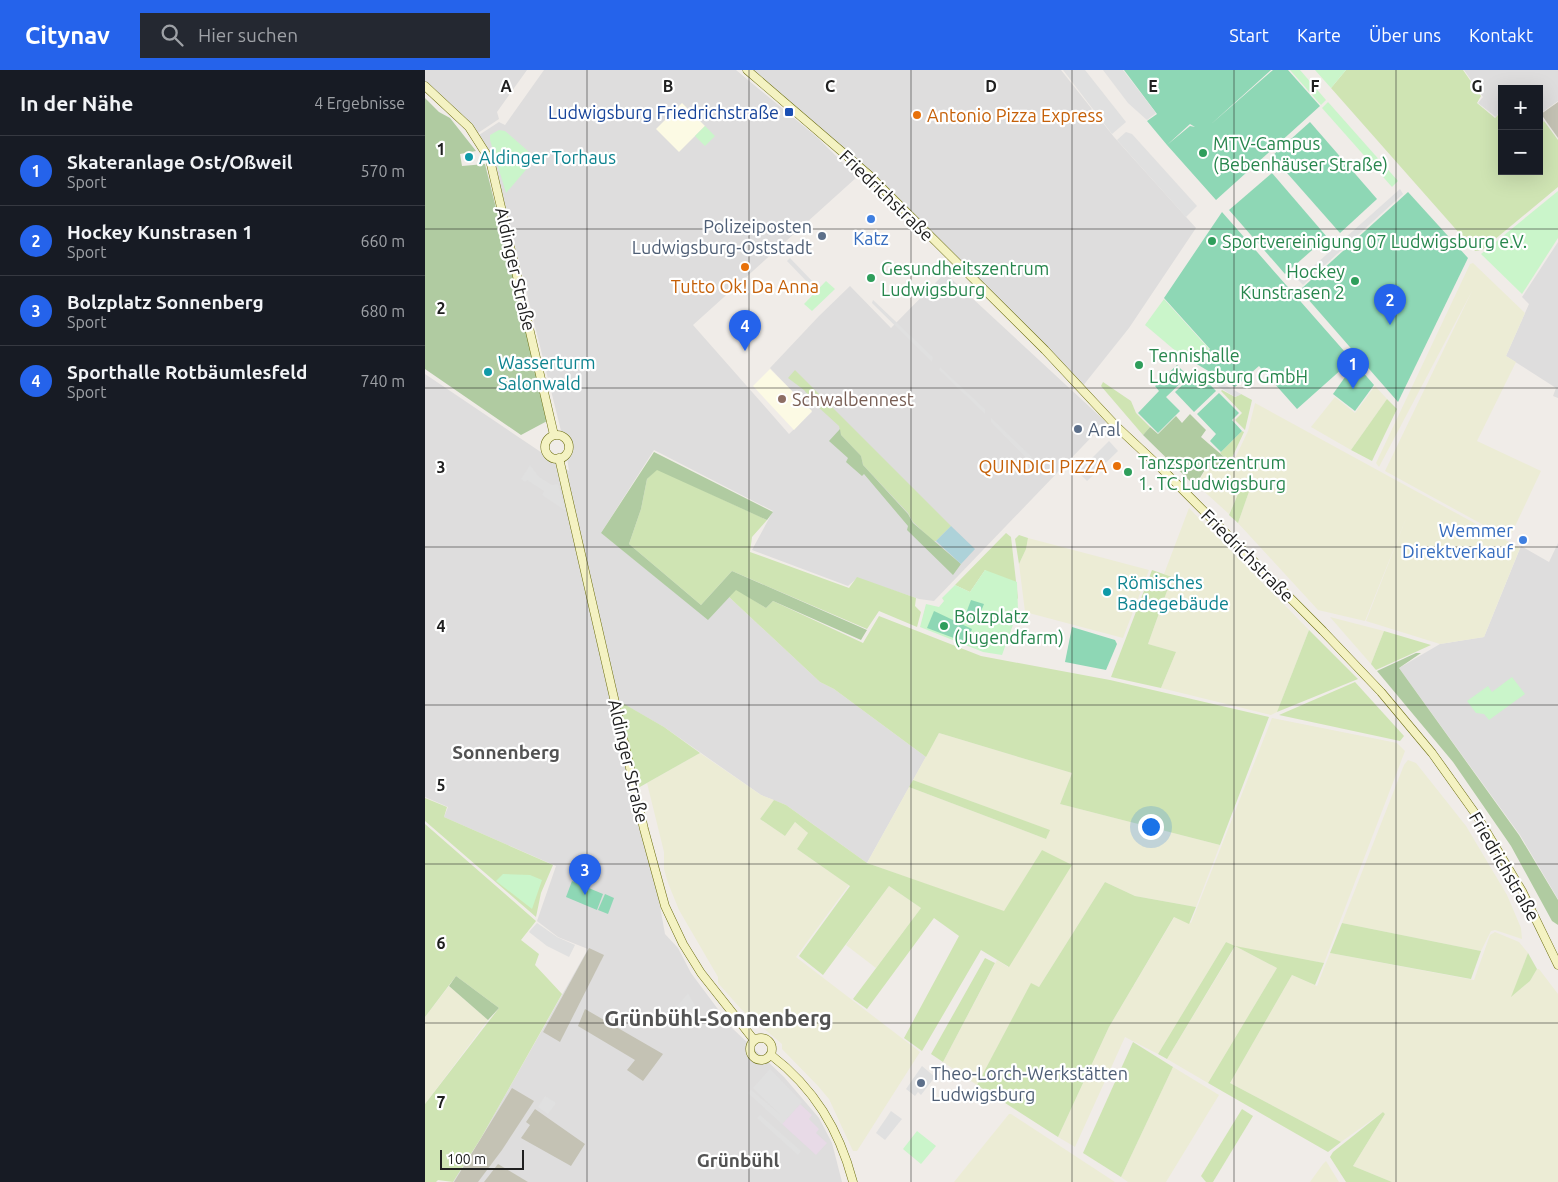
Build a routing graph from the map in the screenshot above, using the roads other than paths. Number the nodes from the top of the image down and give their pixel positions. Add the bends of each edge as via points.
1 (747, 70) edge
2 (425, 86) edge
3 (554, 435) junction
4 (559, 458) junction
5 (1558, 964) edge
6 (755, 1040) junction
7 (771, 1055) junction
8 (853, 1182) edge

1 - 5 main road, Friedrichstraße via 869,175 1381,692 1432,753 1477,816 1522,891
2 - 3 main road, Aldinger Straße via 475,135 495,176
3 - 4 main road via 547,440 545,447 549,456
3 - 4 main road via 561,436 568,443 567,453
4 - 6 main road, Aldinger Straße via 642,820 665,906 701,973
6 - 7 main road via 769,1041
6 - 7 main road via 750,1049 755,1058 765,1059
7 - 8 main road via 802,1081 826,1114 842,1145

